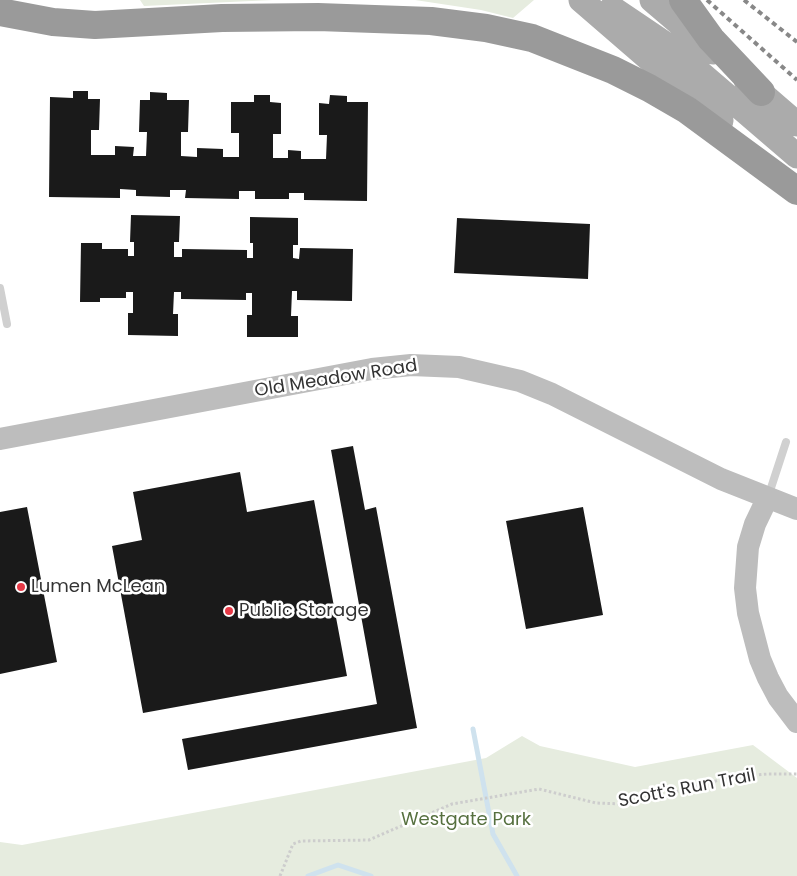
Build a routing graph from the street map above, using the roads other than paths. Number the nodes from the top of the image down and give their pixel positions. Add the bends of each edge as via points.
1 (581, 0) edge
2 (600, 0) edge
3 (652, 0) edge
4 (683, 0) edge
5 (0, 12) edge
6 (761, 92) junction
7 (797, 124) edge
8 (797, 156) edge
9 (797, 189) edge
10 (0, 288) edge
11 (6, 324) dead end
12 (0, 439) edge
13 (786, 442) dead end
14 (767, 498) junction
15 (797, 509) edge
16 (797, 722) edge

1 - 9 main road
2 - 8 main road via 670,47
3 - 6 main road
4 - 6 highway via 711,39
5 - 9 highway via 53,22 95,25 222,18 431,21 514,34 574,54 649,88 687,110
6 - 7 main road
10 - 11 lane
12 - 14 street, Old Meadow Road via 372,370 441,365 484,371 520,381 588,411 721,479
13 - 14 lane
14 - 15 street, Old Meadow Road
14 - 16 street via 748,547 745,588 748,613 768,678

